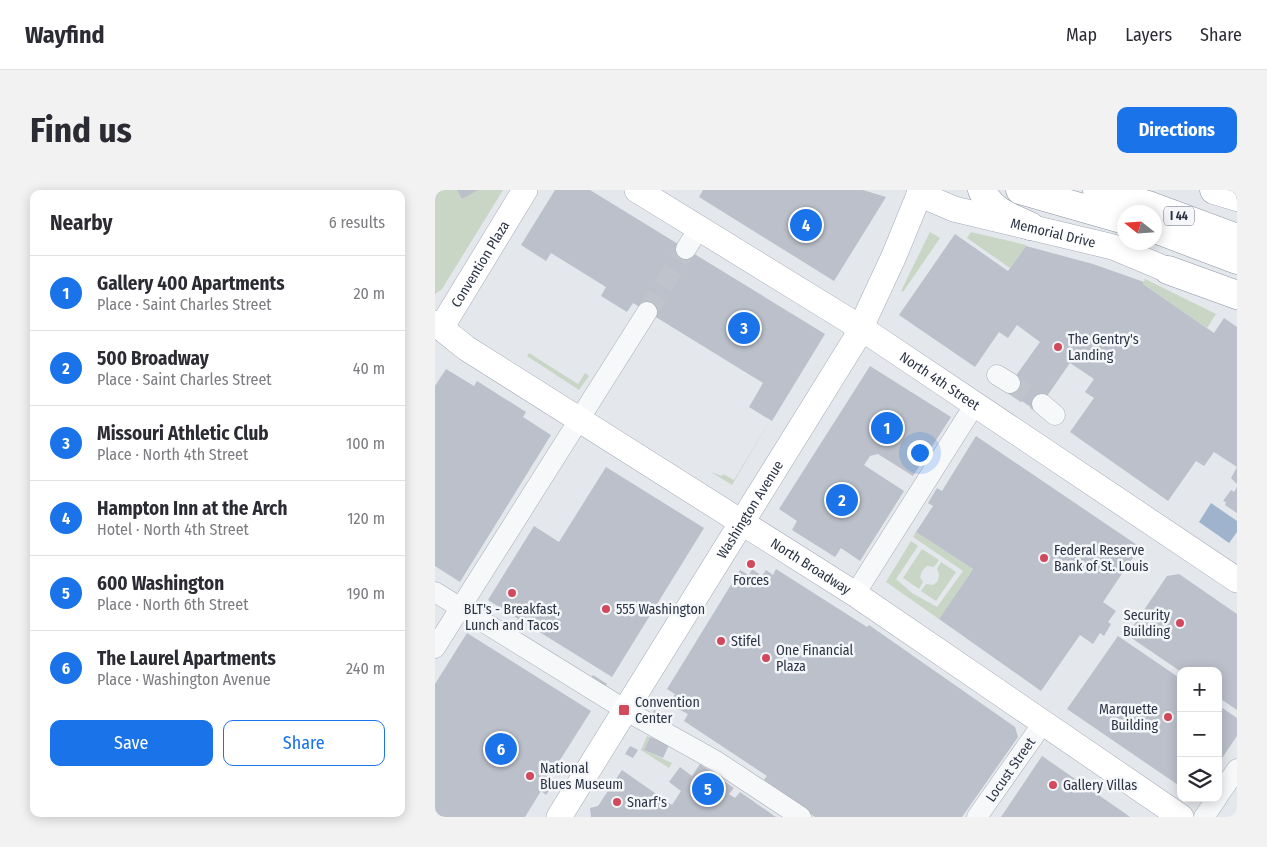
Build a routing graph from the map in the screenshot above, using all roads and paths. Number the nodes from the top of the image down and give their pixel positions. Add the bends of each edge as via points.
1 (525, 190) edge
2 (637, 190) edge
3 (982, 190) edge
4 (1020, 190) edge
5 (1214, 190) edge
6 (917, 191) edge
7 (1237, 197) edge
8 (1114, 206) edge
9 (1030, 226) junction
10 (699, 228) junction
11 (1162, 232) edge
12 (1237, 238) edge
13 (686, 249) tunnel mouth
14 (1237, 260) edge
15 (1168, 270) junction
16 (1237, 296) edge
17 (1237, 306) edge
18 (647, 312) tunnel mouth
19 (861, 328) junction
20 (437, 329) edge
21 (975, 404) junction
22 (579, 419) junction
23 (742, 522) junction
24 (1237, 580) edge
25 (435, 592) edge
26 (855, 594) junction
27 (461, 608) junction
28 (435, 648) edge
29 (626, 710) junction
30 (1043, 723) junction
31 (1237, 769) edge
32 (1222, 790) edge
33 (1214, 802) edge
34 (559, 817) edge
35 (801, 817) edge
36 (977, 817) edge
37 (1181, 817) edge
38 (1204, 817) edge

1 - 20 main road, Convention Plaza
2 - 10 main road, North 4th Street
3 - 9 highway via 997,209
4 - 8 highway, I 44
5 - 7 highway
6 - 9 main road, Memorial Drive via 954,209
6 - 19 main road, Washington Avenue
8 - 12 highway, I 44
9 - 15 main road, Memorial Drive via 1113,247
10 - 13 street
10 - 19 main road, North 4th Street
11 - 14 highway, I 44
15 - 16 highway
15 - 17 street, Memorial Drive
18 - 22 street
19 - 21 main road, North 4th Street
19 - 23 main road, Washington Avenue
20 - 22 main road, North Broadway
21 - 24 main road, North 4th Street
21 - 26 street
22 - 23 main road, North Broadway
22 - 27 street
23 - 26 main road, North Broadway
23 - 29 main road, Washington Avenue
25 - 27 street
26 - 30 main road, North Broadway
27 - 28 street
27 - 29 street
29 - 34 main road, Washington Avenue
29 - 35 street via 717,761
30 - 36 street, Locust Street
30 - 37 main road, North Broadway
31 - 32 street
33 - 38 street

